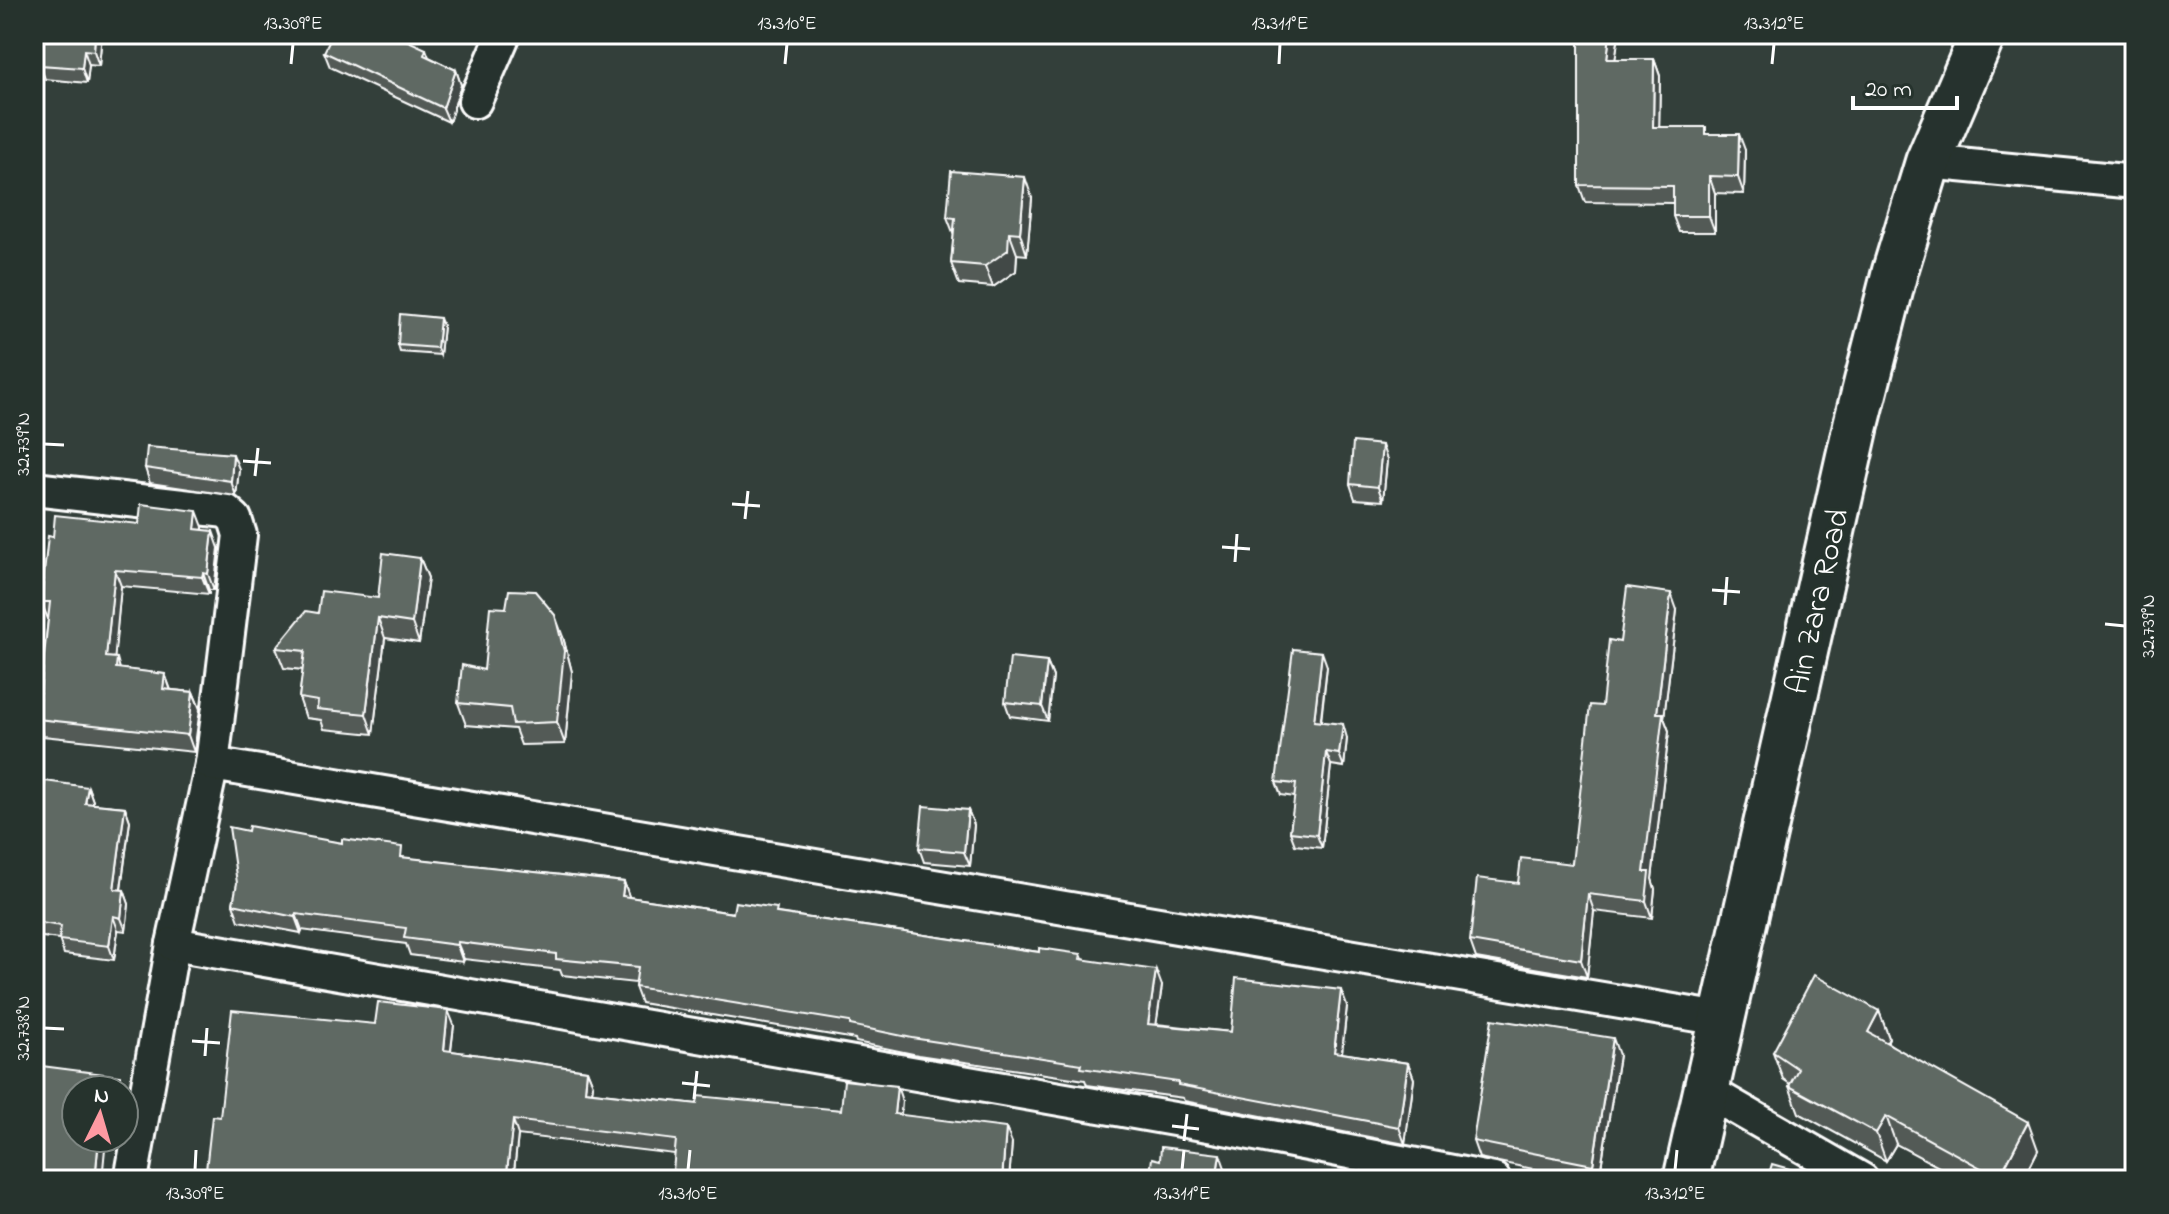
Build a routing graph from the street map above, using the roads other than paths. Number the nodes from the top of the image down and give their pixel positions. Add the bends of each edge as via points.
1 (504, 34) edge
2 (1983, 34) edge
3 (475, 101) dead end
4 (1928, 162) junction
5 (2135, 182) edge
6 (34, 489) edge
7 (212, 764) junction
8 (173, 944) junction
9 (1721, 1019) junction
10 (1707, 1091) junction
11 (131, 1180) edge
12 (1494, 1180) edge
13 (1686, 1180) edge
14 (1862, 1180) edge

1 - 3 street
2 - 4 main road, Ain Zara Road
4 - 5 street
4 - 9 main road, Ain Zara Road via 1856,425
6 - 7 street via 214,509 235,519 240,535
7 - 8 street
7 - 9 street
8 - 11 street
8 - 12 street
9 - 10 main road, Ain Zara Road
10 - 13 main road, Ain Zara Road
10 - 14 street

